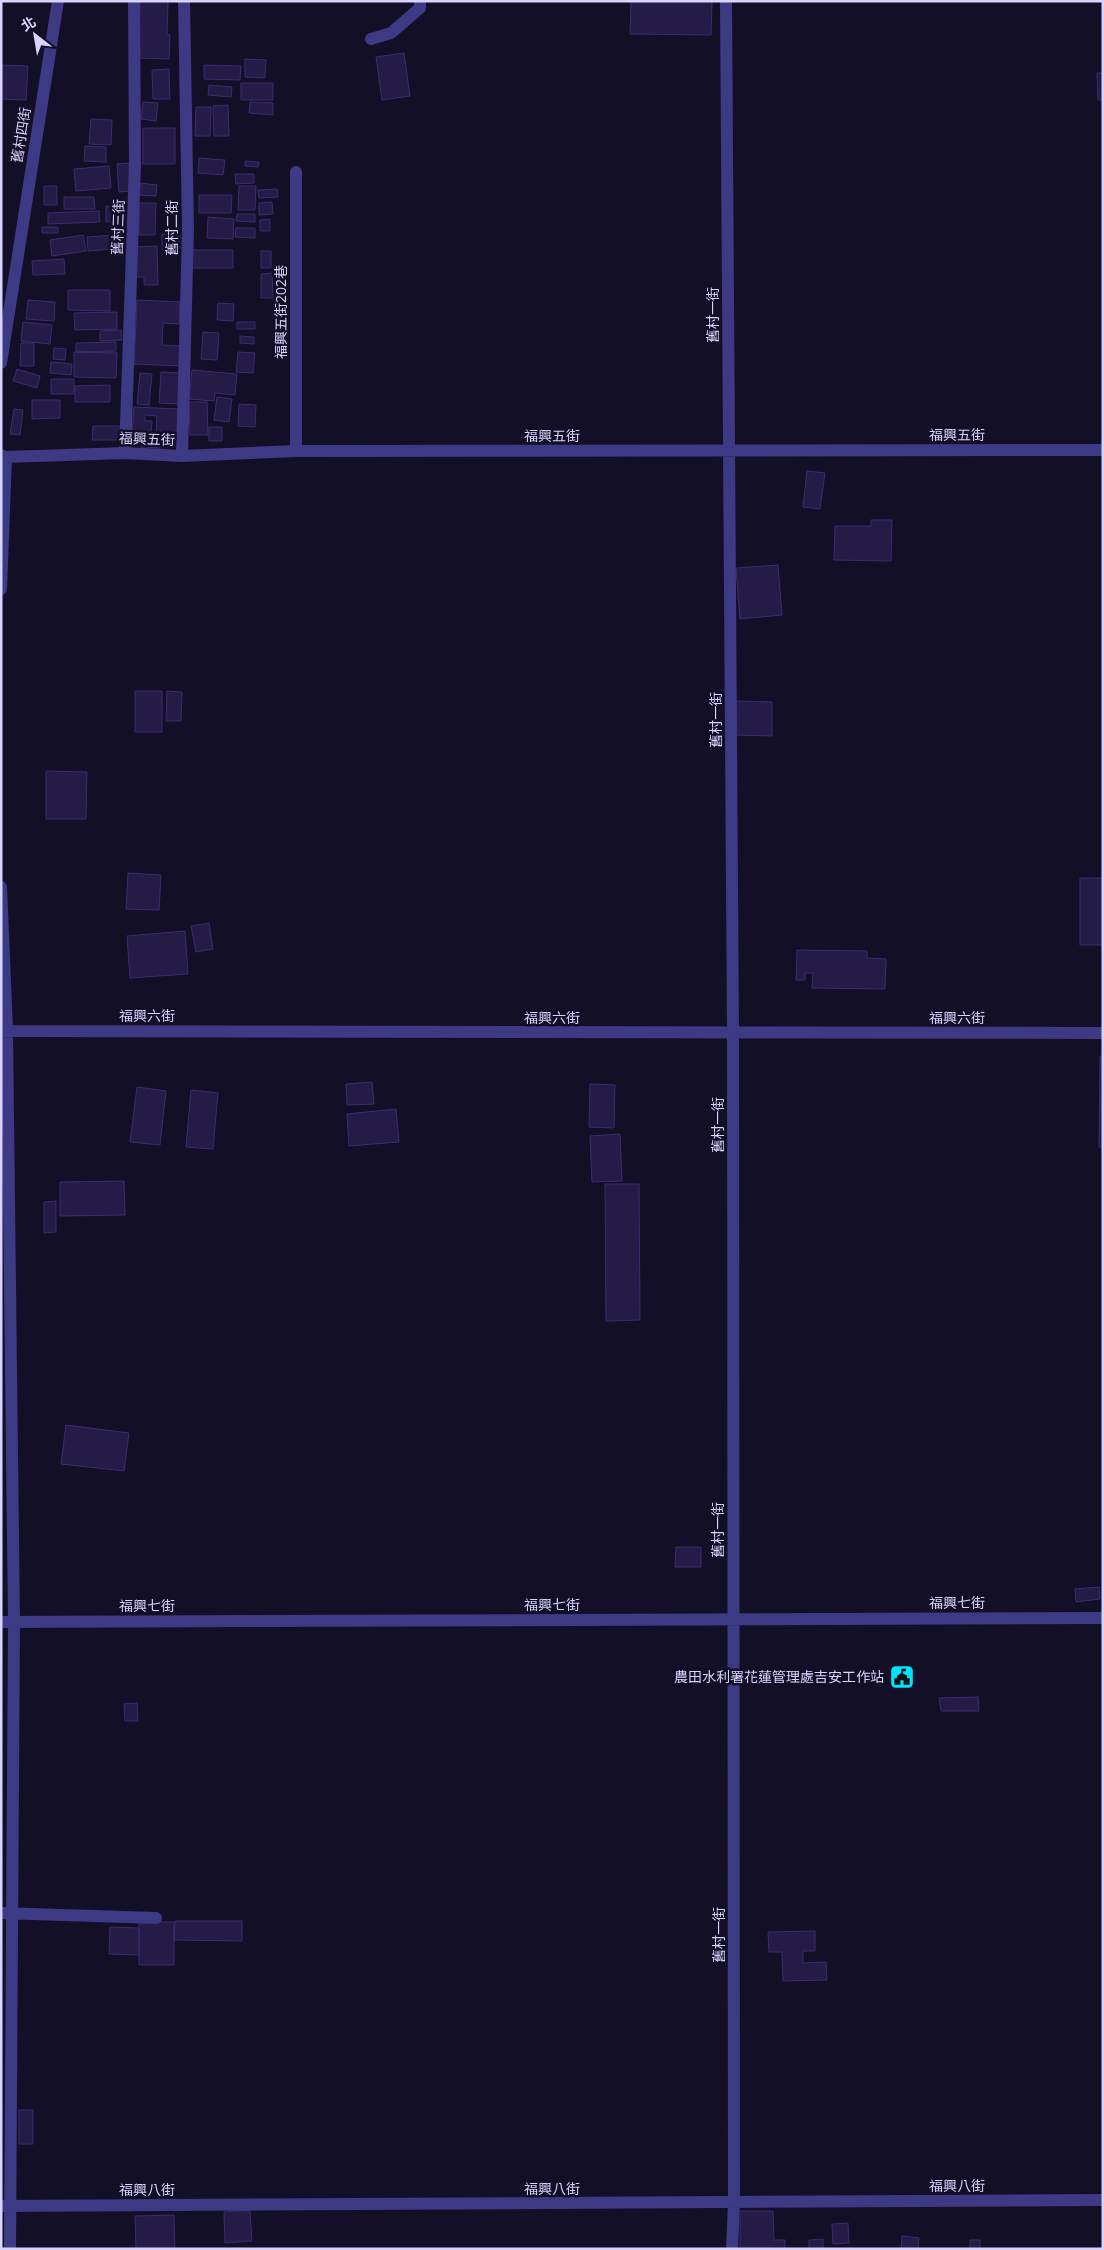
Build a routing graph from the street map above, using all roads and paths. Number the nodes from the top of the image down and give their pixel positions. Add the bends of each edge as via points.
1 (58, 1) edge
2 (134, 1) edge
3 (184, 1) edge
4 (420, 1) edge
5 (726, 1) edge
6 (371, 38) dead end
7 (296, 172) dead end
8 (1, 363) edge
9 (729, 450) junction
10 (1103, 450) edge
11 (296, 451) junction
12 (125, 453) junction
13 (4, 456) edge
14 (182, 456) junction
15 (1, 589) edge
16 (1, 887) edge
17 (4, 1031) edge
18 (1103, 1033) edge
19 (733, 1034) junction
20 (1103, 1618) edge
21 (733, 1619) junction
22 (8, 1622) edge
23 (7, 1913) edge
24 (156, 1918) dead end
25 (1103, 2200) edge
26 (734, 2203) junction
27 (6, 2206) edge
28 (10, 2249) edge
29 (732, 2249) edge

1 - 8 street, 舊村四街
2 - 12 street, 舊村三街 via 135,163
3 - 14 street, 舊村二街 via 188,230
4 - 6 street via 420,8 391,33
5 - 9 street, 舊村一街
7 - 11 street, 福興五街202巷
9 - 10 street, 福興五街
9 - 11 street, 福興五街
9 - 19 street, 舊村一街
11 - 14 street, 福興五街
12 - 13 street, 福興五街
12 - 14 street, 福興五街
13 - 15 street
16 - 17 street
17 - 19 street, 福興六街
17 - 22 street
18 - 19 street, 福興六街
19 - 21 street, 舊村一街
20 - 21 street, 福興七街
21 - 22 street, 福興七街
21 - 26 street, 舊村一街
22 - 23 street
23 - 24 street
23 - 27 street
25 - 26 street, 福興八街
26 - 27 street, 福興八街
26 - 29 street, 舊村一街
27 - 28 street

